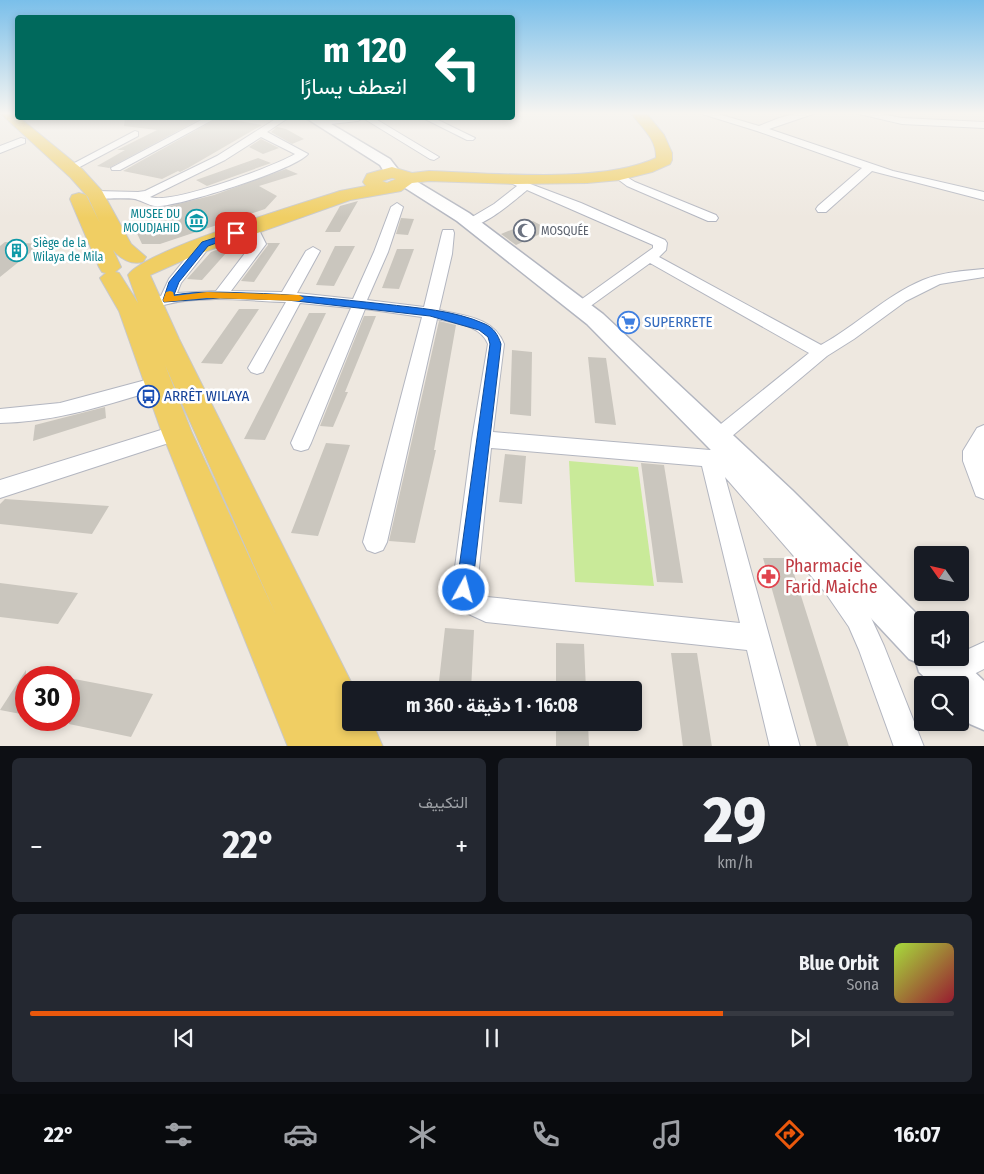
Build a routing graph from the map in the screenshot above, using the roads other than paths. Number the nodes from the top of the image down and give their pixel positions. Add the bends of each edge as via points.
1 (30, 148) edge
2 (46, 148) edge
3 (109, 148) edge
4 (154, 148) edge
5 (237, 148) edge
6 (295, 148) edge
7 (353, 148) edge
8 (362, 148) edge
9 (418, 148) edge
10 (655, 148) edge
11 (664, 148) edge
12 (813, 148) edge
13 (434, 157) dead end
14 (70, 168) junction
15 (116, 168) dead end
16 (870, 168) junction
17 (617, 174) junction
18 (509, 179) junction
19 (390, 180) junction
20 (525, 186) junction
21 (144, 194) junction
22 (96, 195) junction
23 (983, 195) edge
24 (397, 208) dead end
25 (822, 210) dead end
26 (712, 218) dead end
27 (252, 228) junction
28 (460, 228) junction
29 (205, 244) junction
30 (313, 251) dead end
31 (649, 257) junction
32 (984, 273) edge
33 (137, 280) junction
34 (220, 295) junction
35 (291, 297) junction
36 (359, 304) junction
37 (580, 307) junction
38 (430, 313) junction
39 (822, 352) junction
40 (257, 368) dead end
41 (157, 384) junction
42 (0, 416) edge
43 (984, 433) edge
44 (177, 434) junction
45 (482, 439) junction
46 (301, 443) dead end
47 (721, 452) junction
48 (0, 488) edge
49 (984, 490) edge
50 (375, 542) dead end
51 (758, 638) junction
52 (984, 655) edge
53 (945, 669) edge
54 (984, 710) edge
55 (350, 743) edge
56 (312, 746) edge
57 (785, 746) edge
58 (909, 746) edge

1 - 33 main road via 66,179
2 - 14 main road
3 - 14 street
4 - 15 street
5 - 21 street
6 - 21 street via 303,154 284,164 168,202 149,202 144,199
7 - 19 main road
8 - 19 main road via 385,162
9 - 13 street
10 - 19 main road via 656,156 651,161 596,172
11 - 17 main road via 664,160 650,167
12 - 16 street
14 - 22 main road
16 - 23 street
16 - 25 street
17 - 18 main road via 566,179
17 - 26 street via 631,184
18 - 19 main road via 429,176
18 - 20 street
19 - 27 main road
19 - 28 main road via 431,198
19 - 33 main road via 167,248
20 - 28 street via 498,207
20 - 31 street via 658,241 660,248
21 - 22 street
22 - 33 main road
24 - 36 street
27 - 29 main road
27 - 34 street via 259,244
28 - 37 main road
28 - 38 street via 445,254
29 - 33 main road via 185,251
29 - 33 street via 174,282
30 - 35 street
31 - 37 street
31 - 39 street
32 - 39 street via 928,283
33 - 34 street via 188,296
33 - 41 main road
33 - 55 main road
34 - 35 street
35 - 36 street
35 - 40 street
36 - 38 street
36 - 46 street
37 - 47 main road via 638,359
38 - 45 street via 483,327 493,336 496,344
38 - 50 street
39 - 47 street
41 - 42 street via 26,417
41 - 44 main road
43 - 49 street via 973,451 973,461
44 - 48 street
44 - 56 main road
45 - 47 street
45 - 51 street via 464,590 471,602 486,609
47 - 51 street
47 - 53 main road
47 - 58 street via 834,584 858,618
51 - 57 street
52 - 53 street
53 - 54 main road

